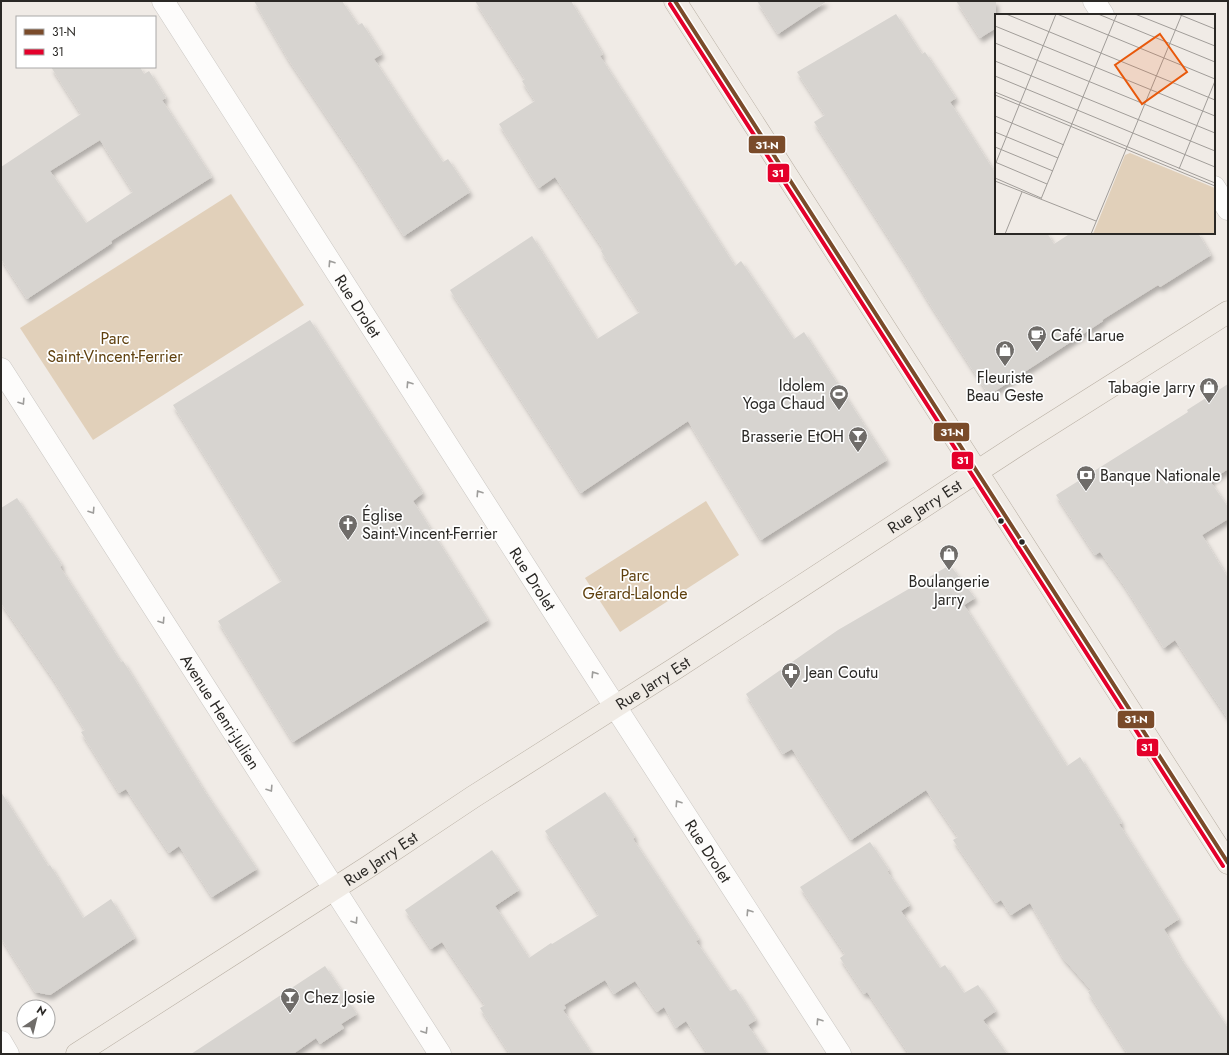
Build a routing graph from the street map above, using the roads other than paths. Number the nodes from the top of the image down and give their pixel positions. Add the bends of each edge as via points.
1 (163, 1) edge
2 (675, 1) edge
3 (1094, 1) edge
4 (1103, 14) edge
5 (1215, 189) edge
6 (1228, 209) edge
7 (1228, 312) edge
8 (1, 369) edge
9 (977, 472) junction
10 (616, 706) junction
11 (1228, 863) edge
12 (334, 889) junction
13 (1, 1042) edge
14 (8, 1054) edge
15 (77, 1054) edge
16 (440, 1054) edge
17 (840, 1054) edge

10 -> 1 street, Rue Drolet
2 - 9 main road
3 - 4 street
5 - 6 street
7 - 9 main road, Rue Jarry Est
8 -> 12 street, Avenue Henri-Julien
9 - 10 main road, Rue Jarry Est
9 - 11 main road
10 - 12 main road, Rue Jarry Est
17 -> 10 street, Rue Drolet
12 - 15 main road, Rue Jarry Est
12 -> 16 street, Avenue Henri-Julien
13 - 14 street

